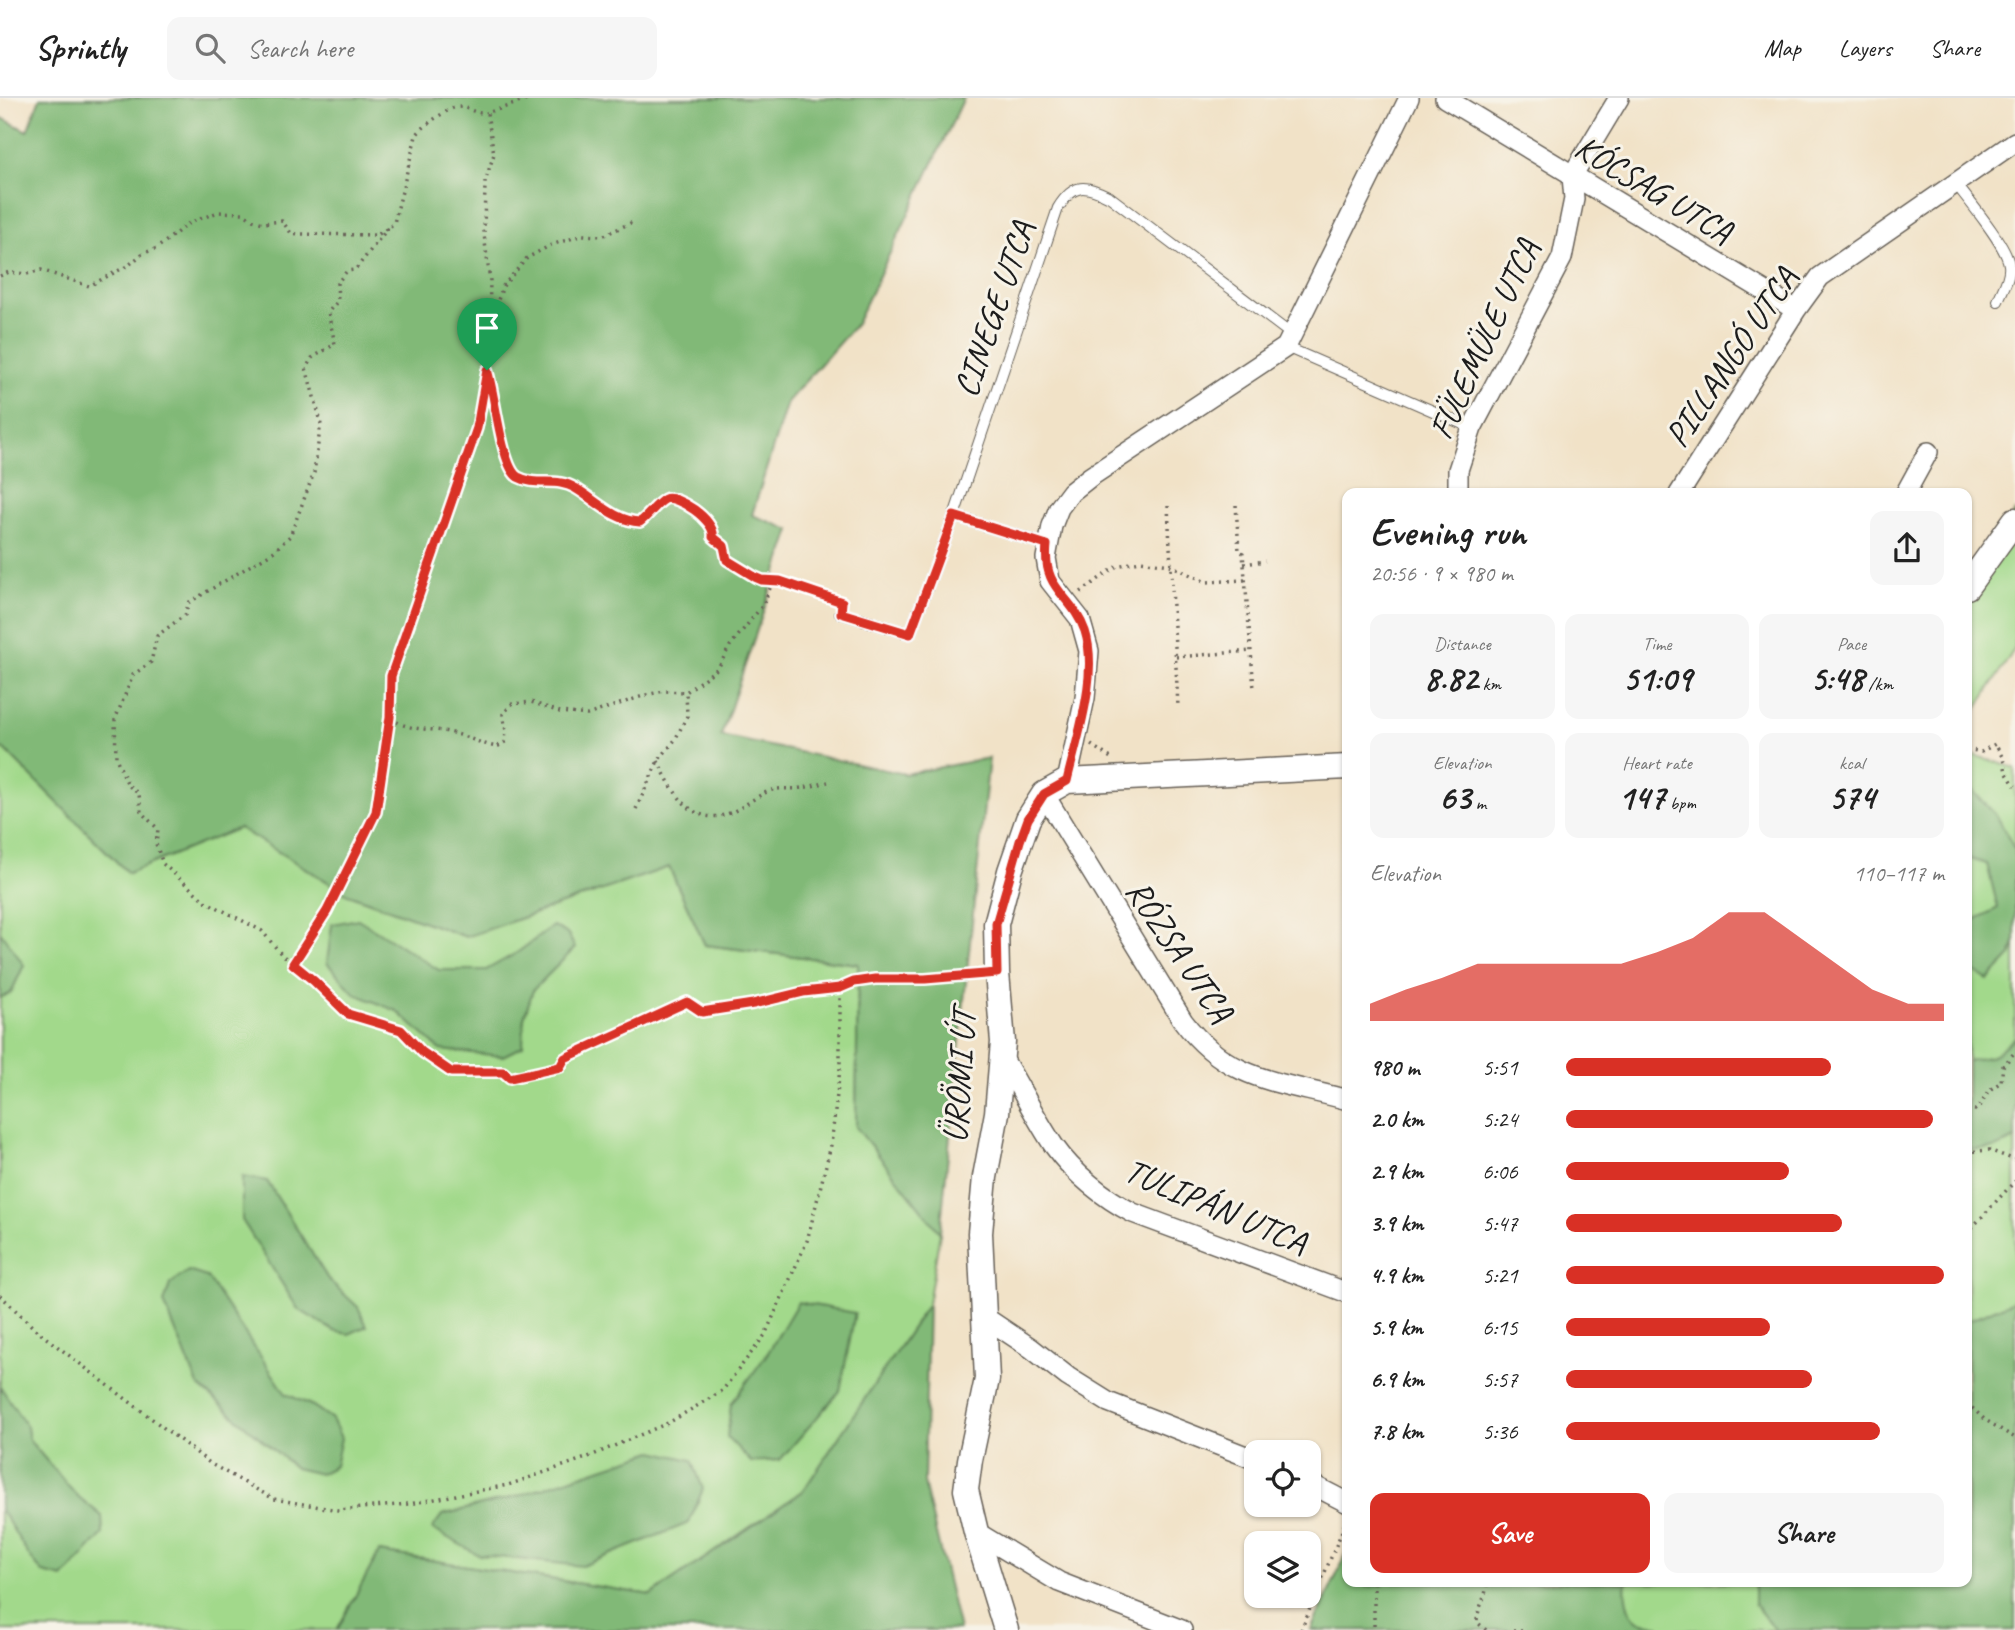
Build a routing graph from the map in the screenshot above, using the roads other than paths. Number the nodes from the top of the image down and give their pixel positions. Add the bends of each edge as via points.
1 (1409, 98) edge
2 (1445, 98) edge
3 (1619, 98) edge
4 (2015, 142) edge
5 (1572, 176) junction
6 (1955, 184) junction
7 (1998, 301) dead end
8 (1796, 310) junction
9 (1289, 342) junction
10 (1472, 428) junction
11 (1928, 452) dead end
12 (1458, 488) edge
13 (1682, 488) edge
14 (1908, 488) edge
15 (954, 516) junction
16 (2015, 520) edge
17 (1047, 545) junction
18 (1972, 580) edge
19 (841, 613) road end
20 (1342, 767) edge
21 (1067, 781) junction
22 (1044, 794) junction
23 (1002, 1057) junction
24 (1342, 1098) edge
25 (1342, 1291) edge
26 (986, 1318) junction
27 (1244, 1455) edge
28 (1321, 1489) edge
29 (1342, 1500) edge
30 (976, 1532) junction
31 (1006, 1630) edge
32 (1182, 1630) edge

1 - 9 street
2 - 5 street, KÓCSAG UTCA
3 - 5 street
4 - 6 street, PILLANGÓ UTCA
5 - 8 street, KÓCSAG UTCA
5 - 10 street, FÜLEMÜLE UTCA via 1574,199 1562,258
6 - 7 lane via 2005,251 2010,267
6 - 8 street, PILLANGÓ UTCA via 1820,277
8 - 13 street, PILLANGÓ UTCA
9 - 10 lane
9 - 15 lane, CINEGE UTCA via 1110,197 1078,188 1066,195 1058,208
9 - 17 street via 1071,492 1059,508
10 - 12 street, FÜLEMÜLE UTCA via 1458,470
11 - 14 street
15 - 17 lane
15 - 19 lane, CINEGE UTCA via 910,634
16 - 18 street
17 - 21 street via 1046,569 1080,620 1089,651 1089,673
20 - 21 street
21 - 22 street
22 - 23 street, ÜRÖMI ÚT via 1028,819 999,908 995,938
22 - 24 street, RÓZSA UTCA via 1195,1037 1224,1062 1251,1075
23 - 25 street, TULIPÁN UTCA via 1055,1147 1116,1204
23 - 26 street, ÜRÖMI ÚT via 980,1233
26 - 27 street via 1108,1402
26 - 30 street, ÜRÖMI ÚT via 988,1379 967,1479 967,1500
28 - 29 street
30 - 31 street, ÜRÖMI ÚT
30 - 32 street via 1059,1582

